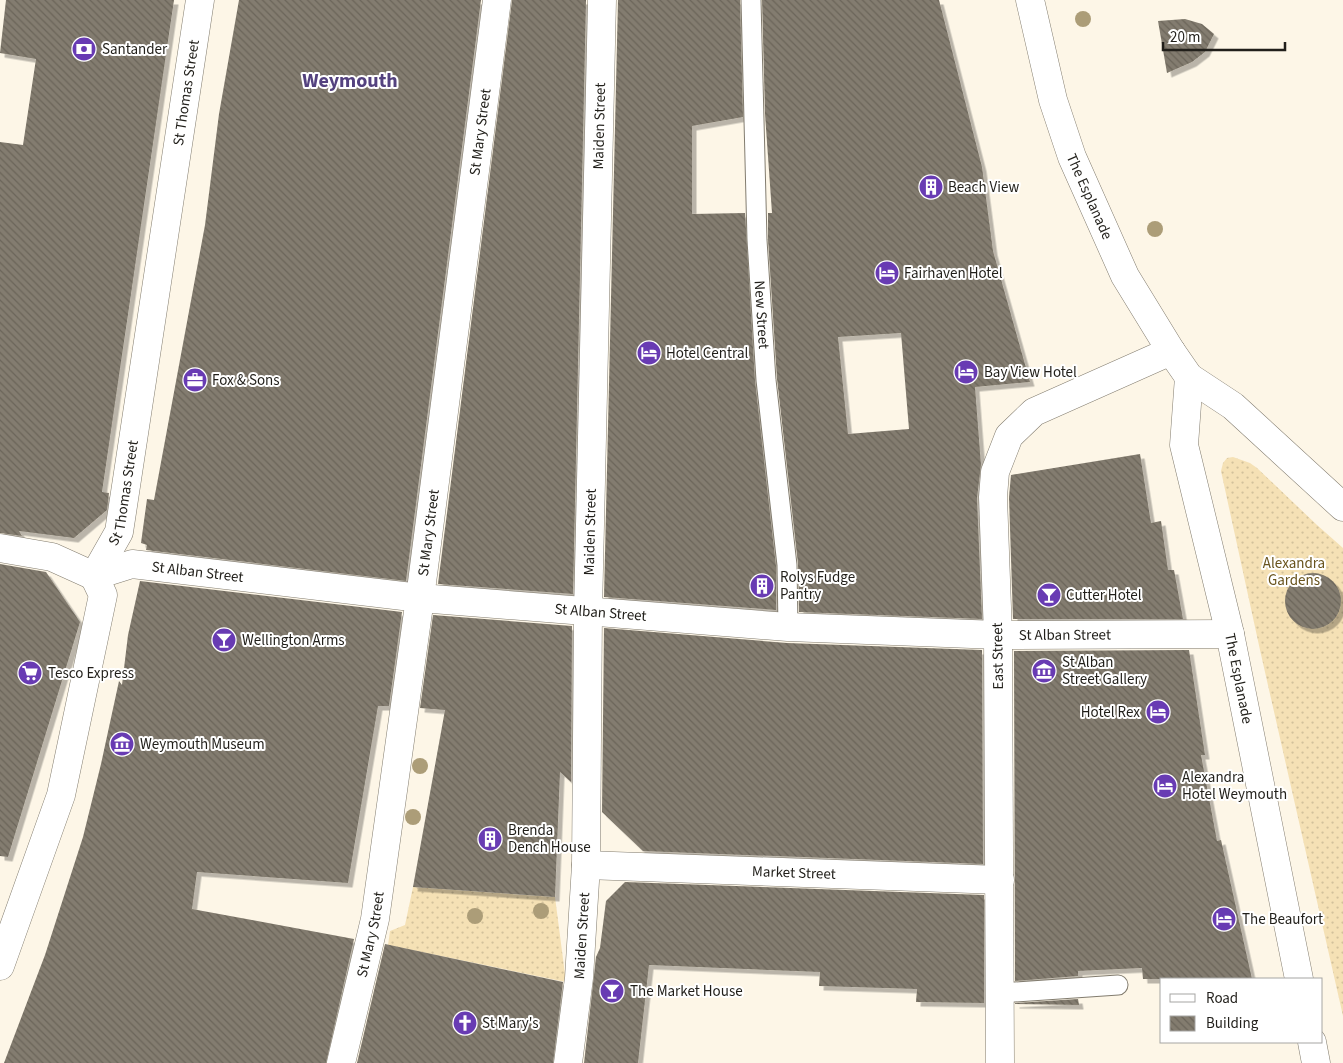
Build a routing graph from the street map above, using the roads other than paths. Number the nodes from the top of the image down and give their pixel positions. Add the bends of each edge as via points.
1 (200, 0) edge
2 (497, 0) edge
3 (602, 0) edge
4 (751, 0) edge
5 (1030, 0) edge
6 (1171, 351) junction
7 (1189, 377) junction
8 (1343, 507) edge
9 (0, 548) edge
10 (94, 576) junction
11 (420, 598) junction
12 (588, 612) junction
13 (788, 627) junction
14 (1230, 634) junction
15 (998, 635) junction
16 (586, 866) junction
17 (1000, 880) junction
18 (0, 966) edge
19 (1299, 978) edge
20 (1118, 984) dead end
21 (1000, 993) junction
22 (1312, 1043) edge
23 (341, 1063) edge
24 (568, 1063) edge
25 (1000, 1063) edge
26 (1316, 1063) edge

1 - 10 street, St Thomas Street via 119,532
2 - 11 street, St Mary Street
3 - 12 street, Maiden Street
4 - 13 lane, New Street via 757,240 766,380 787,566
5 - 6 street, The Esplanade via 1053,100 1072,157 1125,276
6 - 7 street, The Esplanade
6 - 15 street, East Street via 1034,412 1009,436 995,472 992,497
7 - 8 street, The Esplanade via 1233,406
7 - 14 street, The Esplanade via 1184,445
9 - 10 street via 52,557
10 - 11 street, St Alban Street via 132,564
10 - 18 street via 104,595 61,795
11 - 12 street, St Alban Street
11 - 23 street, St Mary Street via 375,918
12 - 13 street, St Alban Street
12 - 16 street, Maiden Street
13 - 15 street, St Alban Street
14 - 15 street, St Alban Street
14 - 19 street, The Esplanade
15 - 17 street, East Street
16 - 17 street, Market Street
16 - 24 street, Maiden Street via 579,978
17 - 21 street, East Street
20 - 21 lane
21 - 25 street, East Street
22 - 26 street

